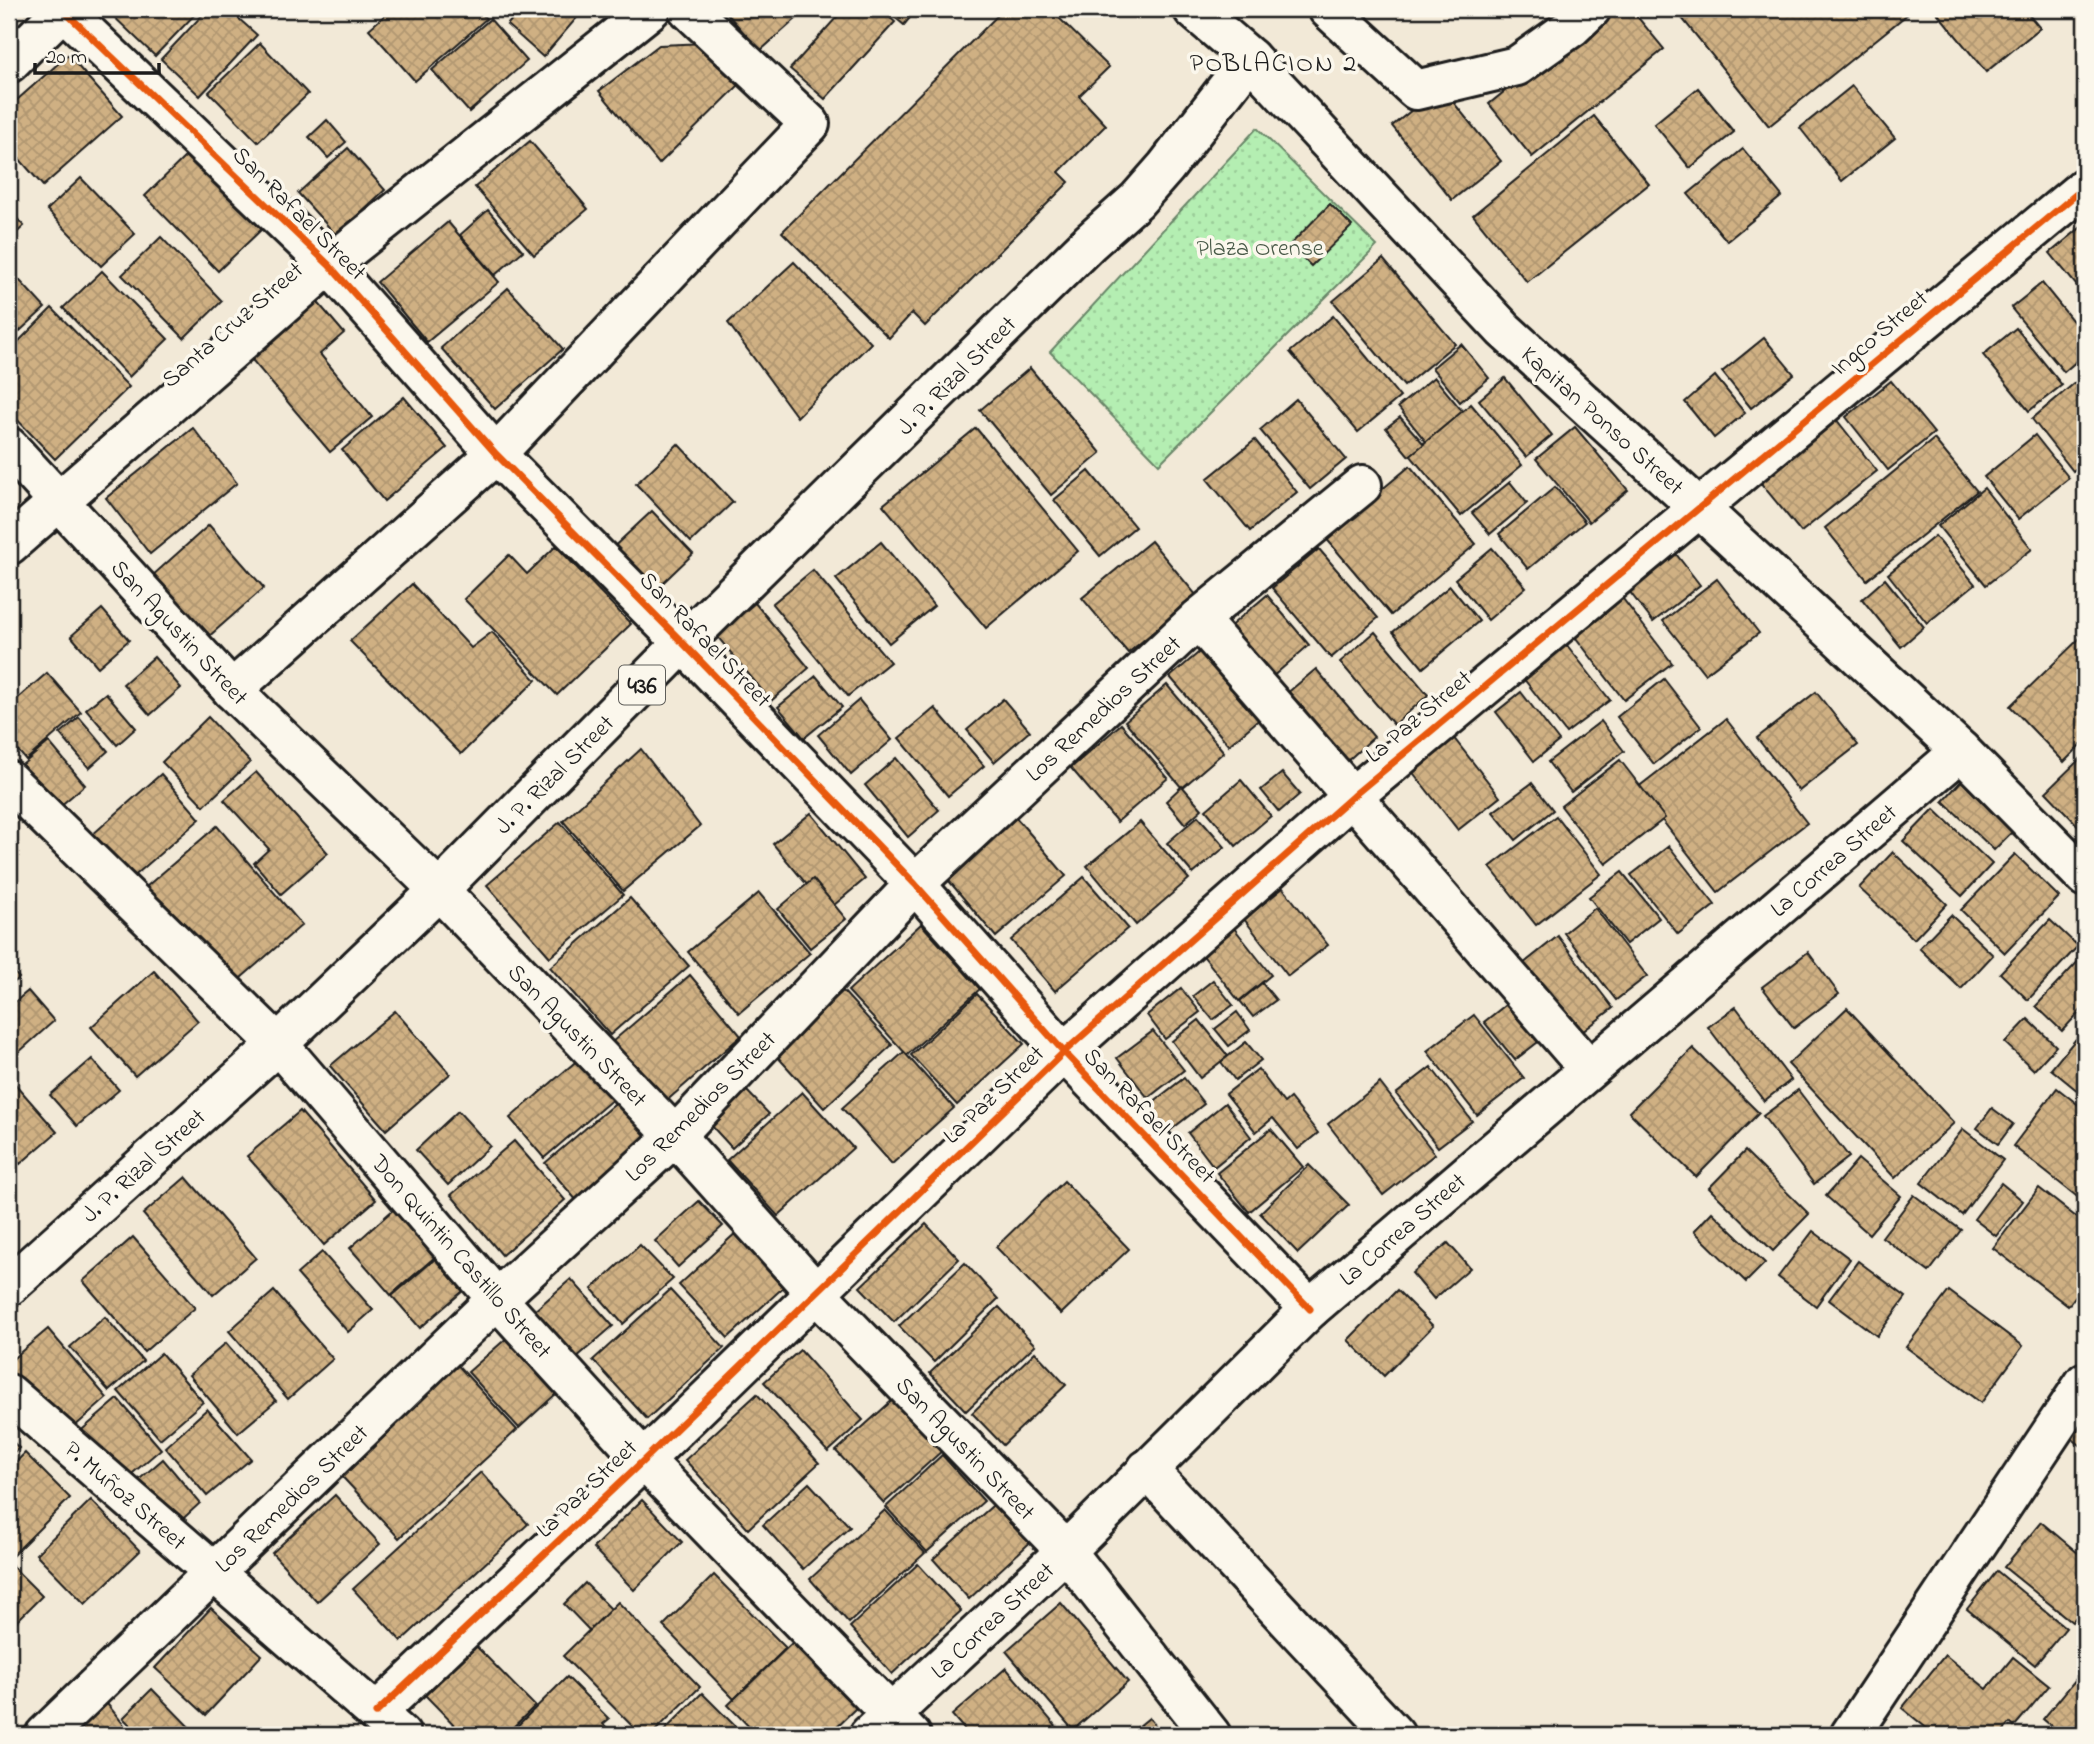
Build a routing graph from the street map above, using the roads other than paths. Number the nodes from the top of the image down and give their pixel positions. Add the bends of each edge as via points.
1 (63, 9) edge
2 (651, 9) edge
3 (688, 9) edge
4 (1193, 9) edge
5 (1328, 9) edge
6 (1591, 9) edge
7 (1250, 58) junction
8 (9, 63) edge
9 (2085, 187) edge
10 (329, 265) junction
11 (9, 447) edge
12 (496, 454) junction
13 (1362, 485) dead end
14 (57, 500) junction
15 (1698, 506) junction
16 (9, 545) edge
17 (1198, 619) junction
18 (684, 643) junction
19 (232, 690) junction
20 (1961, 751) junction
21 (9, 780) edge
22 (1353, 796) junction
23 (2085, 877) edge
24 (915, 884) junction
25 (439, 890) junction
26 (278, 1044) junction
27 (1064, 1052) junction
28 (1589, 1069) junction
29 (675, 1136) junction
30 (9, 1286) edge
31 (815, 1292) junction
32 (497, 1299) junction
33 (1310, 1308) junction
34 (2085, 1382) edge
35 (9, 1394) edge
36 (644, 1460) junction
37 (1147, 1469) junction
38 (1066, 1551) junction
39 (215, 1571) junction
40 (389, 1724) edge
41 (890, 1729) edge
42 (45, 1735) edge
43 (1211, 1735) edge
44 (1395, 1735) edge
45 (1850, 1735) edge

1 - 8 street
1 - 10 street, San Rafael Street
2 - 10 street, Santa Cruz Street
3 - 12 street via 810,124
4 - 7 street, Kapitan Ponso Street
5 - 6 street via 1416,90 1517,66
7 - 15 street, Kapitan Ponso Street via 1504,330
7 - 18 street, J. P. Rizal Street / 436 via 1137,200
9 - 15 street, Ingco Street
10 - 12 street, San Rafael Street
10 - 14 street, Santa Cruz Street
11 - 14 street, San Agustin Street
12 - 18 street, San Rafael Street
12 - 19 street
13 - 17 street, Los Remedios Street
14 - 16 street, Santa Cruz Street
14 - 19 street, San Agustin Street
15 - 20 street, Kapitan Ponso Street
15 - 22 street, La Paz Street
17 - 22 street
17 - 24 street, Los Remedios Street
18 - 24 street, San Rafael Street
18 - 25 street, J. P. Rizal Street / 436
19 - 25 street, San Agustin Street
20 - 23 street, Kapitan Ponso Street
20 - 28 street, La Correa Street
21 - 26 street, Don Quintin Castillo Street
22 - 27 street, La Paz Street
22 - 28 street
24 - 27 street, San Rafael Street
24 - 29 street, Los Remedios Street
25 - 26 street, J. P. Rizal Street / 436
25 - 29 street, San Agustin Street
26 - 30 street, J. P. Rizal Street / 436
26 - 32 street, Don Quintin Castillo Street
27 - 31 street, La Paz Street
27 - 33 street, San Rafael Street
28 - 33 street, La Correa Street
29 - 31 street, San Agustin Street
29 - 32 street, Los Remedios Street
31 - 36 street, La Paz Street
31 - 38 street, San Agustin Street
32 - 36 street, Don Quintin Castillo Street
32 - 39 street, Los Remedios Street
33 - 37 street, La Correa Street
34 - 45 street
35 - 39 street, P. Muñoz Street
36 - 40 street, La Paz Street
36 - 41 street, Don Quintin Castillo Street
37 - 38 street, La Correa Street
37 - 44 street
38 - 41 street, La Correa Street
38 - 43 street, San Agustin Street
39 - 40 street, P. Muñoz Street
39 - 42 street, Los Remedios Street

